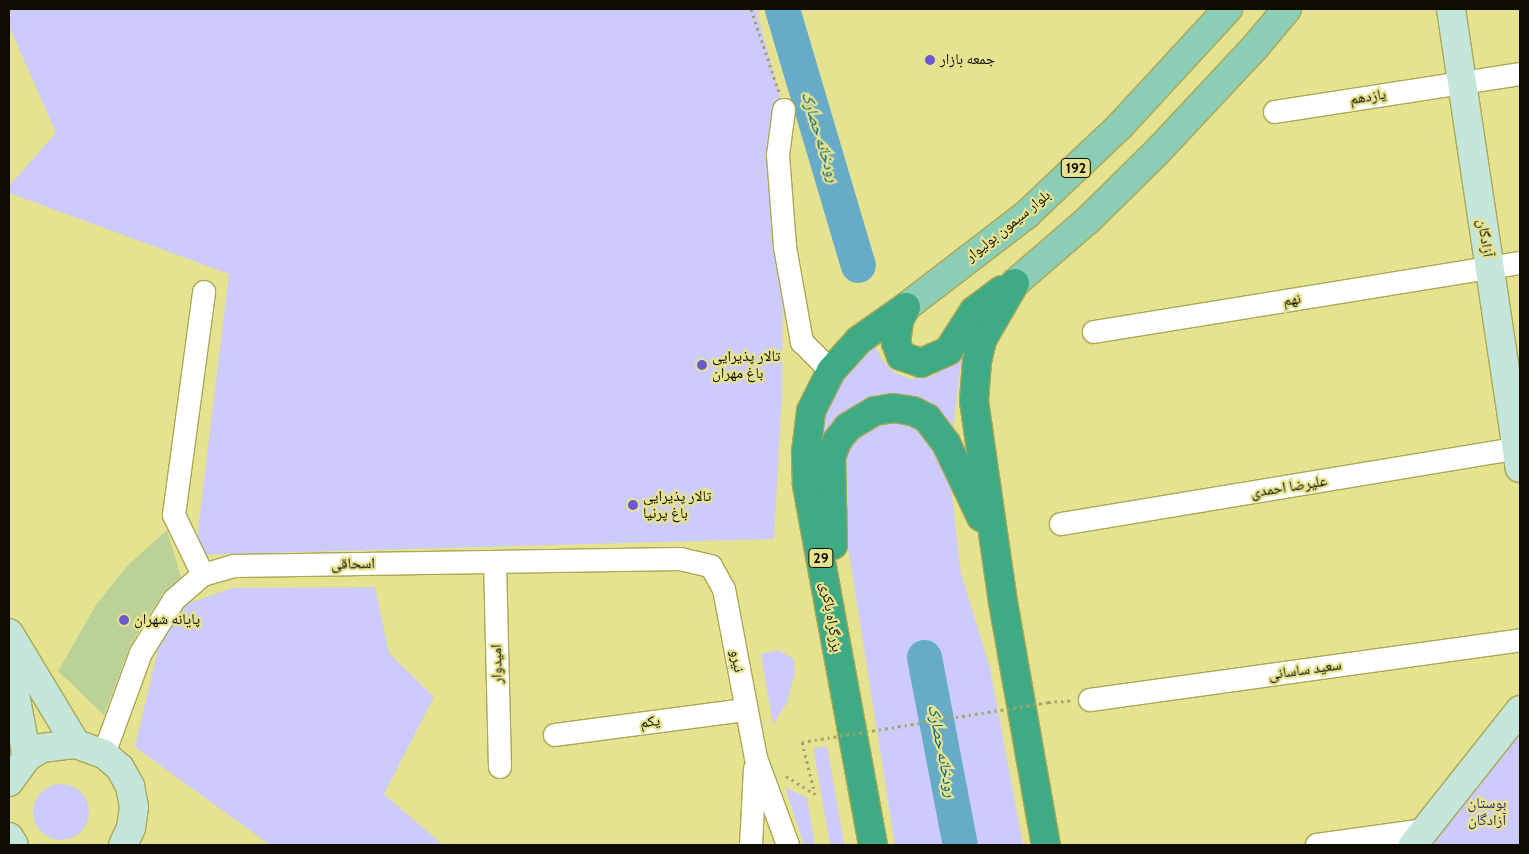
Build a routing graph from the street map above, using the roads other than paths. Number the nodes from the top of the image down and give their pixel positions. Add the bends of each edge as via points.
1 (1228, 9) edge
2 (1287, 9) edge
3 (1450, 9) edge
4 (1520, 74) edge
5 (1462, 83) junction
6 (784, 110) road end
7 (1274, 112) dead end
8 (1520, 264) edge
9 (1490, 268) junction
10 (1015, 283) junction
11 (204, 292) dead end
12 (906, 307) junction
13 (1094, 332) dead end
14 (831, 371) junction
15 (1519, 455) edge
16 (1061, 524) dead end
17 (993, 544) junction
18 (495, 562) junction
19 (711, 566) joint
20 (203, 575) junction
21 (9, 633) edge
22 (1520, 640) edge
23 (837, 649) junction
24 (9, 662) edge
25 (1090, 700) dead end
26 (746, 710) junction
27 (1520, 710) edge
28 (556, 735) dead end
29 (76, 744) junction
30 (104, 754) junction
31 (27, 757) junction
32 (756, 758) junction
33 (500, 767) dead end
34 (9, 782) edge
35 (9, 837) edge
36 (1419, 837) edge
37 (14, 845) edge
38 (123, 845) edge
39 (752, 845) edge
40 (788, 845) edge
41 (873, 845) edge
42 (1046, 845) edge
43 (1317, 845) edge

1 - 12 main road, بلوار سیمون بولیوار / 192 via 1120,126 1027,214
2 - 10 main road via 1156,153 1088,220
3 - 5 street, آزادگان
4 - 5 street, یازدهم
5 - 7 street, یازدهم
5 - 9 street, آزادگان
6 - 14 street via 778,164 785,247 800,332 802,342
8 - 9 street, نهم
9 - 13 street, نهم
9 - 15 street, آزادگان
10 - 12 highway via 974,311 948,351 921,363 901,356 896,343 899,321
10 - 17 highway via 990,322 976,360 974,380 981,467
11 - 20 street via 174,515
12 - 14 highway, بزرگراه باکری / 29 via 859,340
14 - 23 highway, بزرگراه باکری / 29 via 811,411 806,452 807,484
15 - 16 street, علیرضا احمدی
17 - 23 highway via 946,443 928,418 913,411 893,408 875,411 856,420 837,441 831,457
17 - 42 highway
18 - 19 street, اسحاقی via 680,559
18 - 20 street, اسحاقی via 235,566
18 - 33 street, امیدوار
19 - 26 street, نیرو via 724,589
20 - 30 street, اسحاقی via 174,600 141,653
21 - 29 street
22 - 25 street, سعید ساسانی
23 - 41 highway, بزرگراه باکری / 29
24 - 31 street
26 - 28 street, یکم
26 - 32 street, نیرو
27 - 36 street
29 - 30 street
29 - 31 street via 42,748
30 - 38 street via 120,768 130,786 134,807 131,828
31 - 34 street
32 - 39 street, نیرو
32 - 40 street, نیرو
35 - 37 street
36 - 43 street

